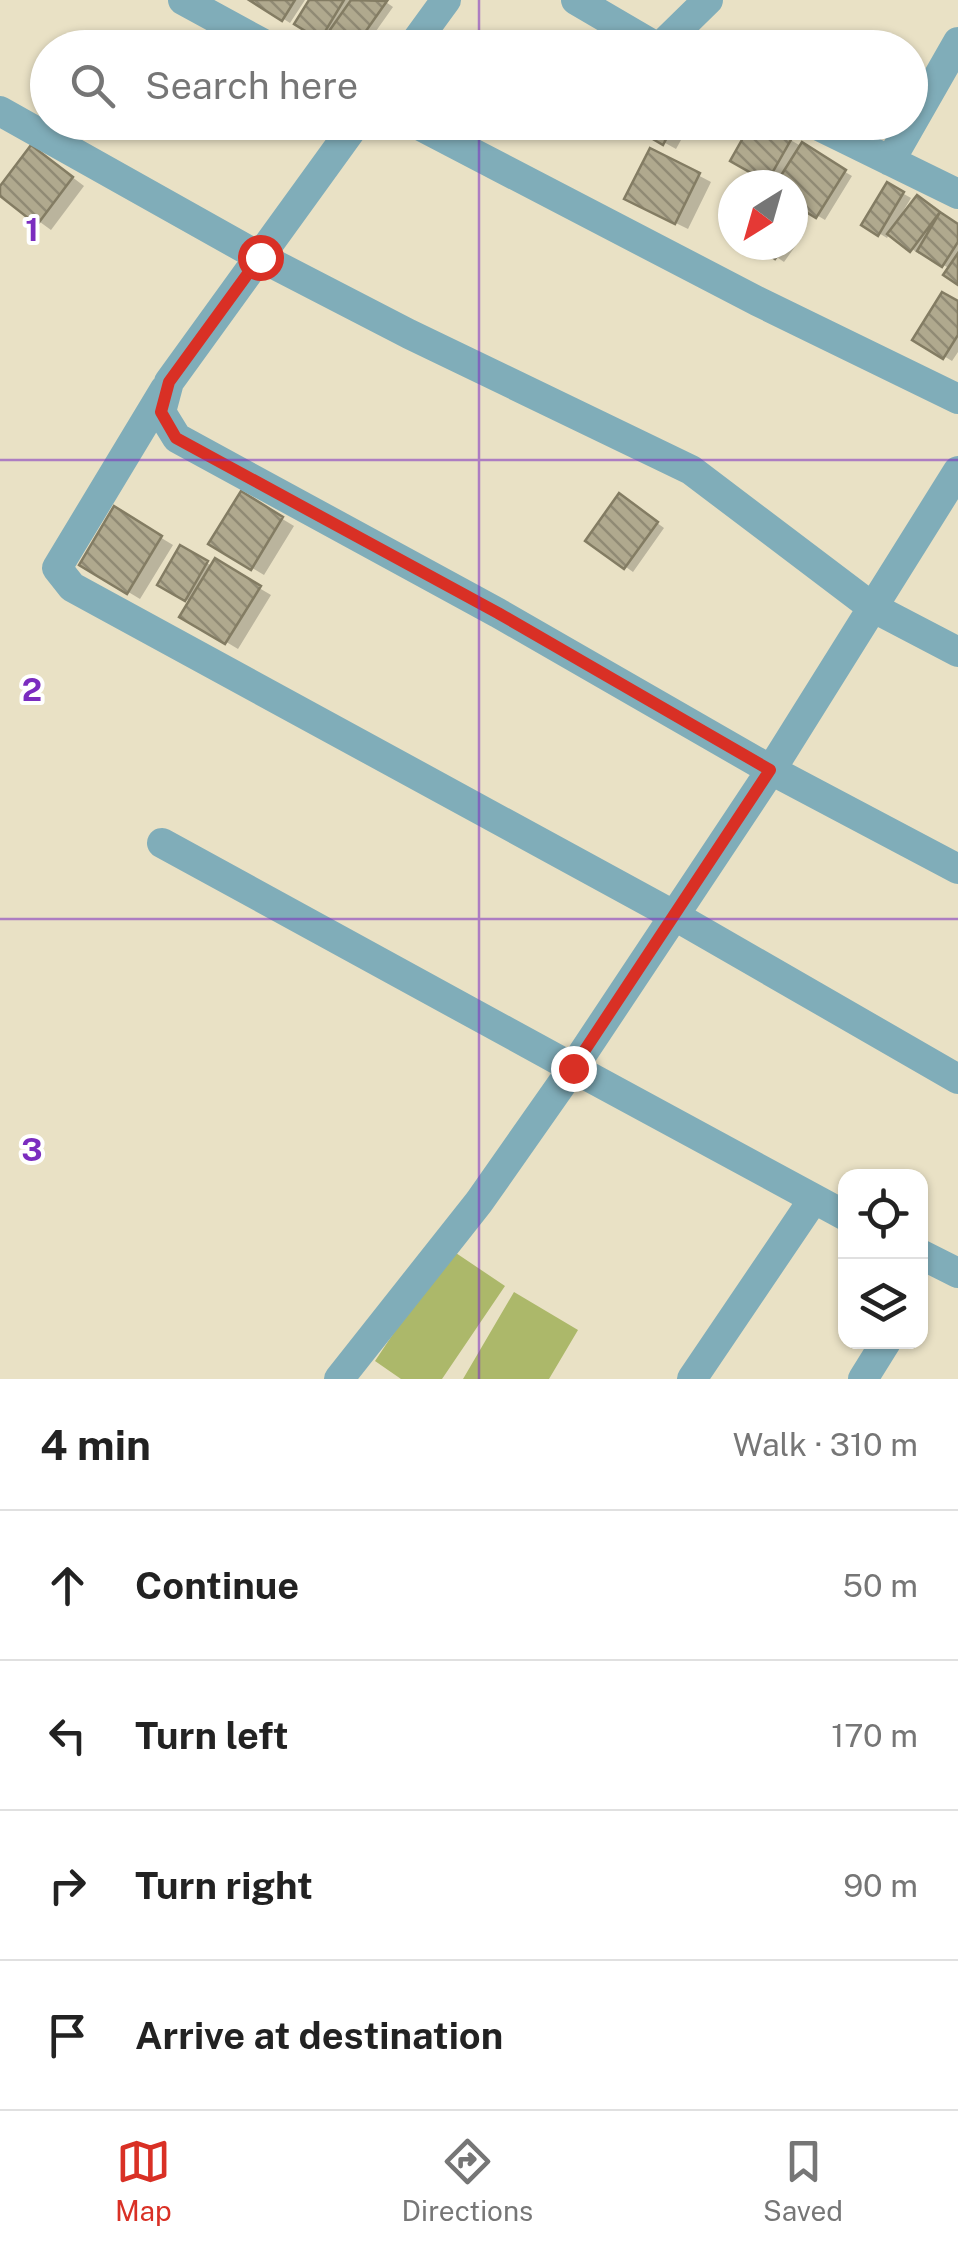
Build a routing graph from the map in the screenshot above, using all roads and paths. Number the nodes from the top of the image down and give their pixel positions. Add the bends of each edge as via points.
1 (183, 0) edge
2 (446, 0) edge
3 (576, 0) edge
4 (708, 0) edge
5 (238, 30) edge
6 (425, 30) edge
7 (627, 30) edge
8 (677, 30) edge
9 (958, 42) edge
10 (928, 94) edge
11 (0, 110) edge
12 (30, 127) edge
13 (53, 140) edge
14 (344, 140) edge
15 (449, 140) edge
16 (847, 140) edge
17 (902, 140) edge
18 (890, 161) junction
19 (958, 194) edge
20 (260, 257) junction
21 (169, 382) junction
22 (958, 400) edge
23 (958, 471) edge
24 (872, 607) junction
25 (958, 652) edge
26 (770, 770) junction
27 (162, 843) dead end
28 (958, 869) edge
29 (675, 916) junction
30 (573, 1068) junction
31 (958, 1079) edge
32 (813, 1200) junction
33 (838, 1212) edge
34 (882, 1349) edge
35 (339, 1379) edge
36 (692, 1379) edge
37 (863, 1379) edge

1 - 5 street
2 - 6 street
3 - 7 street
4 - 8 street
9 - 10 street
11 - 12 street
13 - 20 street
14 - 20 street
15 - 22 street
16 - 18 street
17 - 18 street
18 - 19 street
20 - 21 street
20 - 24 street via 690,470
21 - 26 street via 161,412 176,438
21 - 29 street via 56,568 72,587
23 - 24 street
24 - 25 street
24 - 26 street
26 - 28 street
26 - 29 street
27 - 30 street
29 - 30 street
29 - 31 street
30 - 32 street
30 - 35 street via 479,1202
32 - 33 street
32 - 36 street
34 - 37 street

